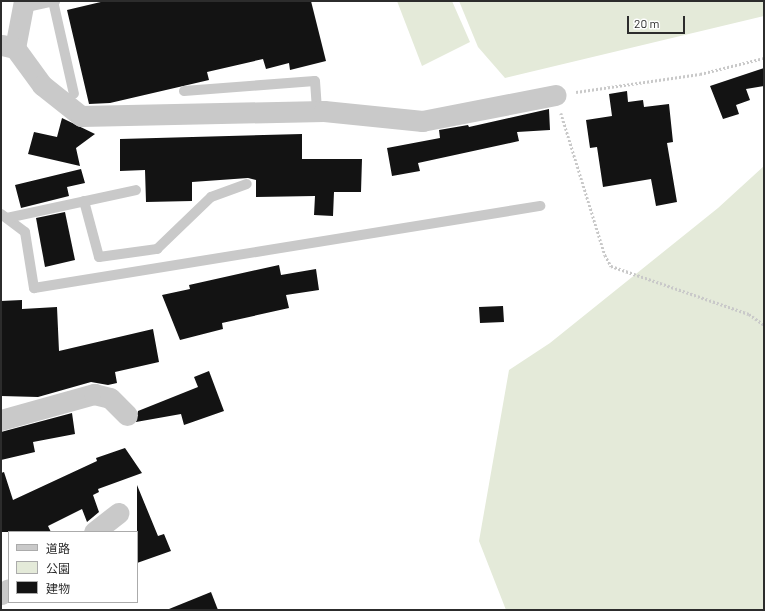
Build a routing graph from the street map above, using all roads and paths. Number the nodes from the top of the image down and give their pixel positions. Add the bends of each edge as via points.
1 (54, 1) edge
2 (23, 5) edge
3 (8, 47) edge
4 (764, 58) edge
5 (184, 91) dead end
6 (74, 94) dead end
7 (556, 95) junction
8 (317, 112) junction
9 (247, 184) dead end
10 (136, 190) dead end
11 (84, 201) junction
12 (540, 206) dead end
13 (4, 216) edge
14 (764, 326) edge
15 (127, 415) dead end
16 (1, 420) edge
17 (118, 513) dead end
18 (95, 531) edge

1 - 2 lane
1 - 6 lane
2 - 3 street
3 - 8 street via 42,85 81,116
4 - 7 path via 700,74
5 - 8 lane via 315,81
7 - 8 street via 422,121
7 - 14 path via 605,255 611,266 749,314
9 - 11 lane via 211,197 157,249 99,257
10 - 11 lane
11 - 13 lane
12 - 13 lane via 34,288 25,232
15 - 16 street via 110,398 94,394
17 - 18 street

